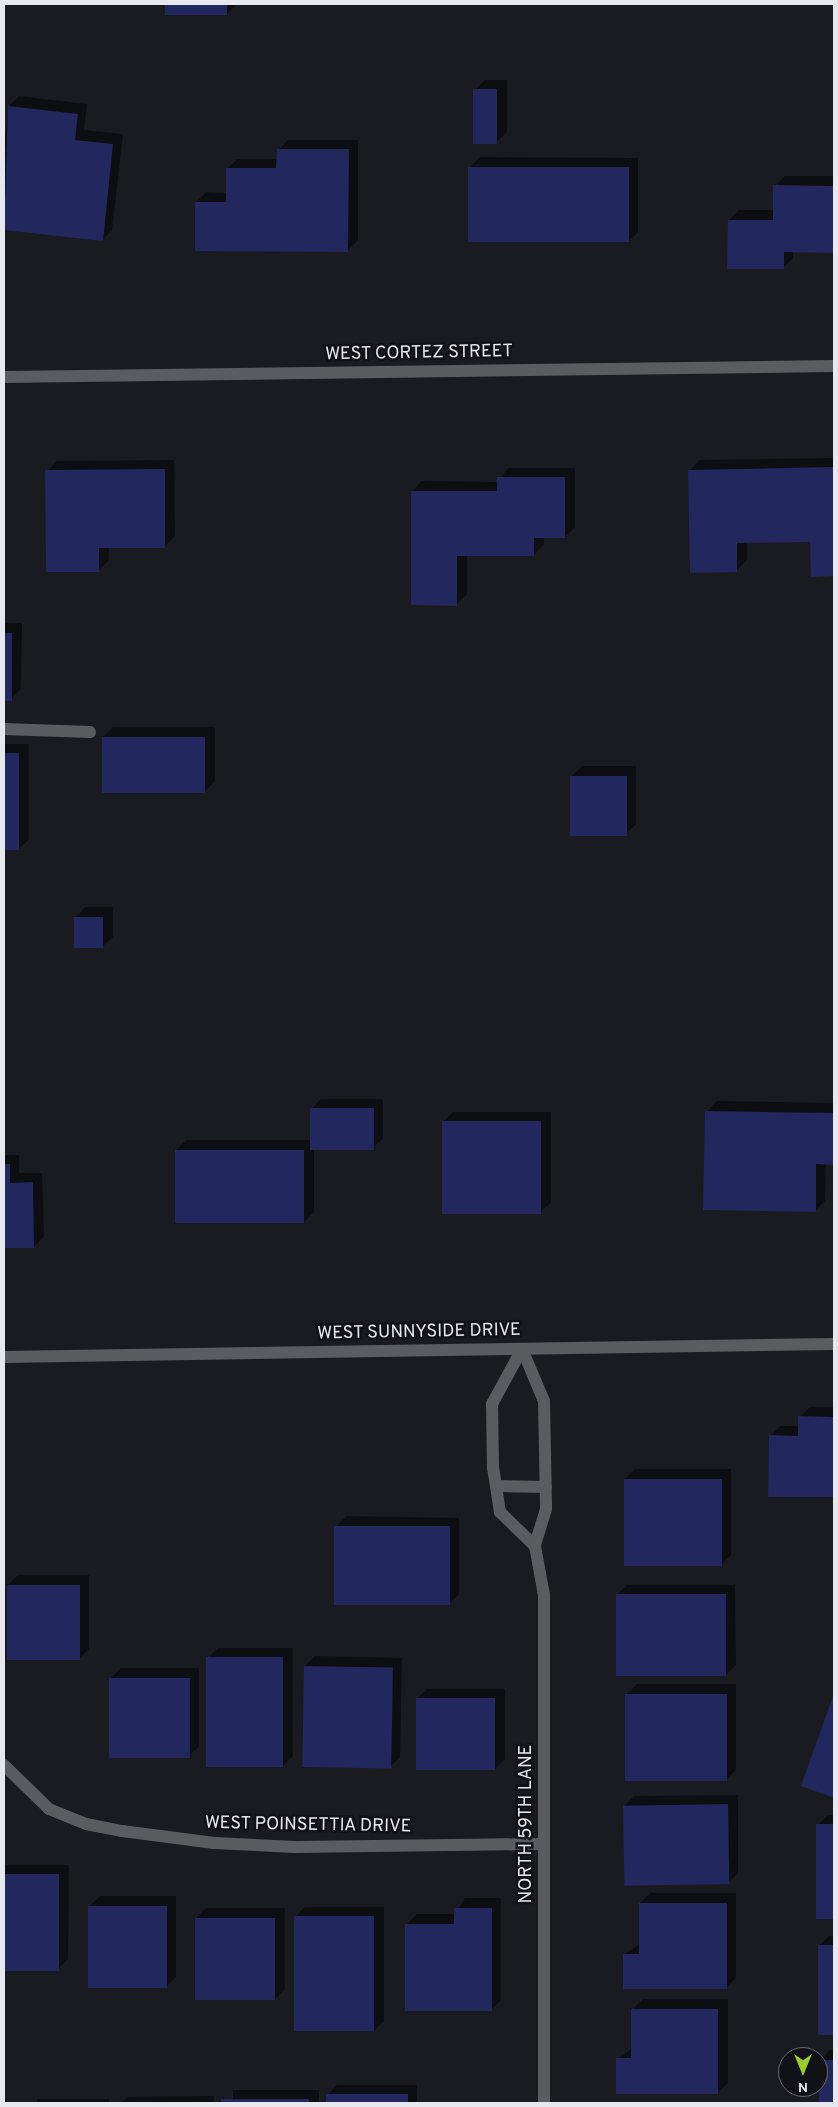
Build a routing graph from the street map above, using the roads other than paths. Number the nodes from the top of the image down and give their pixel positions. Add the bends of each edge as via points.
1 (834, 366) edge
2 (4, 377) edge
3 (4, 729) edge
4 (90, 732) dead end
5 (834, 1344) edge
6 (522, 1349) junction
7 (4, 1357) edge
8 (496, 1486) junction
9 (546, 1487) junction
10 (535, 1546) junction
11 (4, 1765) edge
12 (544, 1844) junction
13 (544, 2103) edge

1 - 2 street, WEST CORTEZ STREET
3 - 4 street
5 - 6 street, WEST SUNNYSIDE DRIVE
6 - 7 street, WEST SUNNYSIDE DRIVE
6 - 8 street via 492,1404
6 - 9 street, NORTH 59TH LANE via 544,1401
8 - 9 street
8 - 10 street via 500,1512
9 - 10 street, NORTH 59TH LANE via 546,1509
10 - 12 street, NORTH 59TH LANE via 544,1595
11 - 12 street, WEST POINSETTIA DRIVE via 49,1809 86,1824 122,1831 214,1843 294,1846
12 - 13 street, NORTH 59TH LANE

